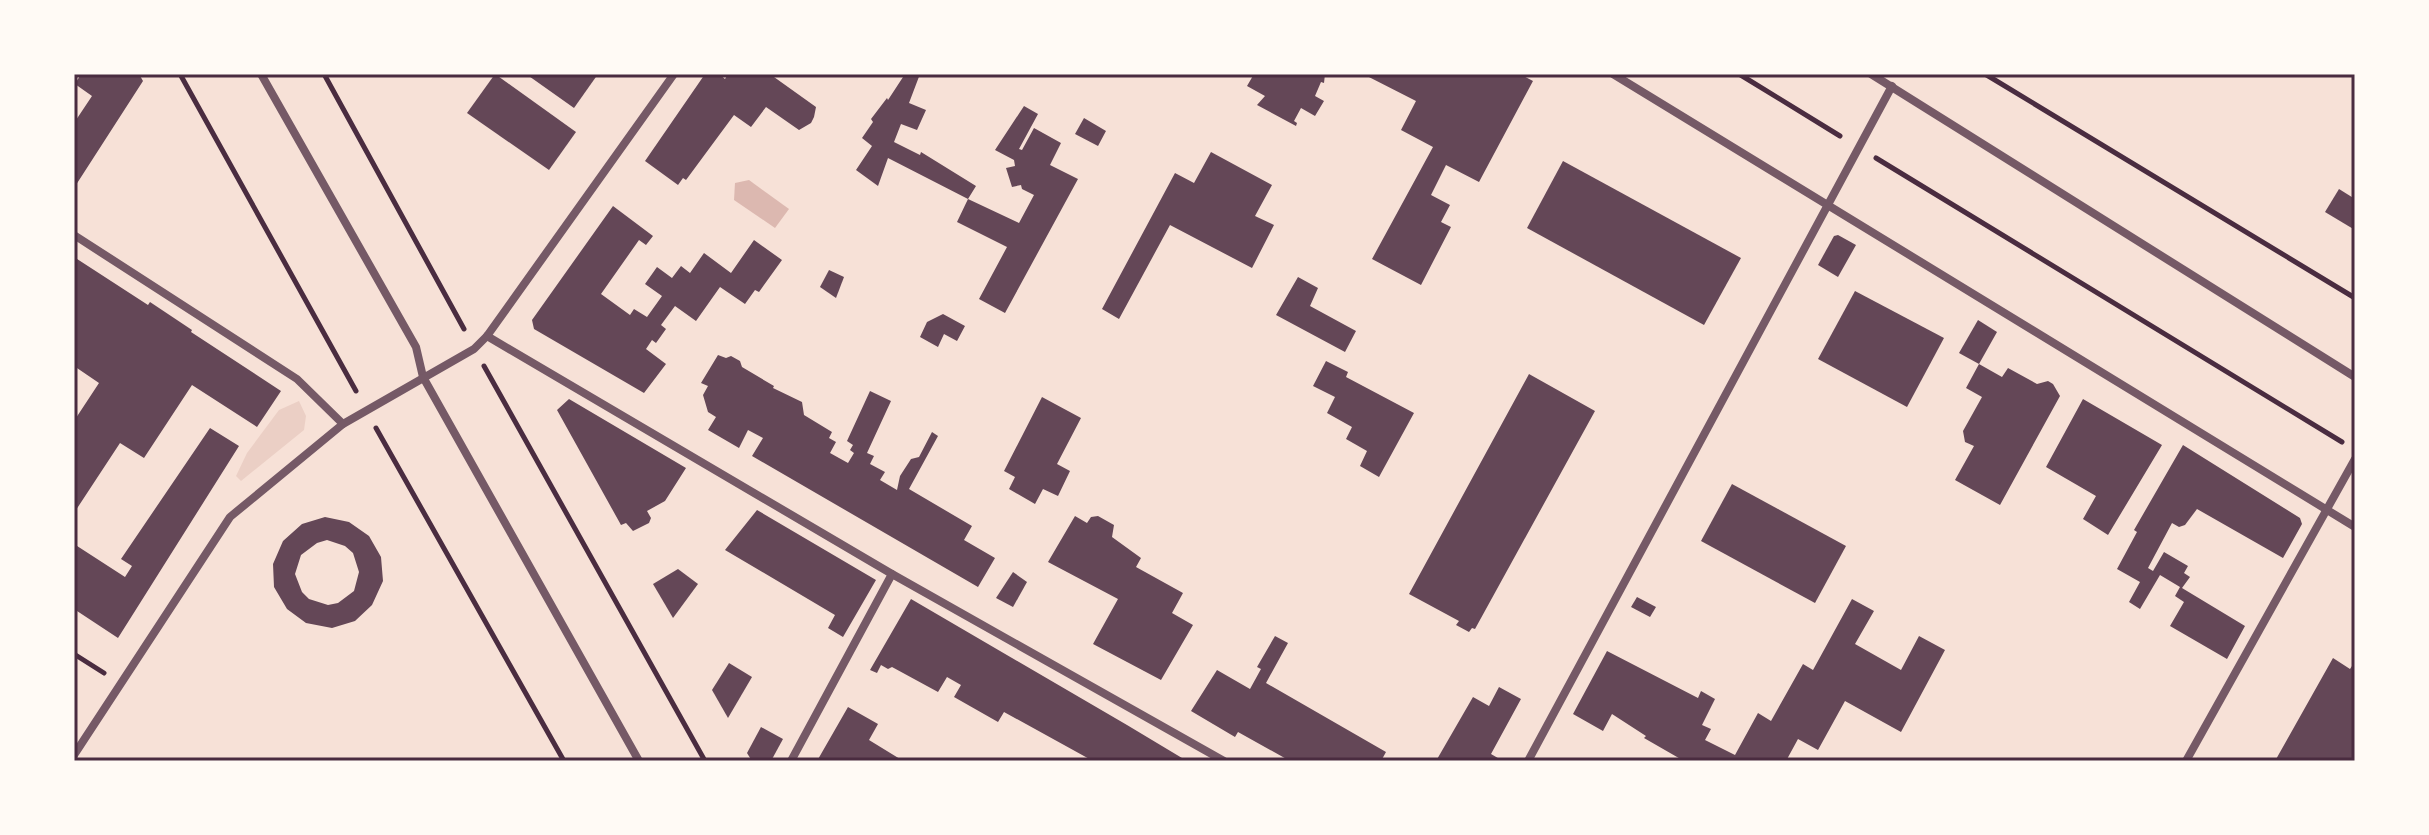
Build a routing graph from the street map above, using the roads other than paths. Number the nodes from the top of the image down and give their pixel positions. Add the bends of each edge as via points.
1 (261, 74) edge
2 (674, 74) edge
3 (1613, 74) edge
4 (1871, 74) edge
5 (1892, 86) junction
6 (1827, 205) junction
7 (74, 235) edge
8 (487, 336) junction
9 (423, 377) junction
10 (2355, 377) edge
11 (343, 424) junction
12 (2355, 459) edge
13 (2327, 510) junction
14 (2355, 527) edge
15 (892, 574) junction
16 (74, 755) edge
17 (639, 761) edge
18 (791, 761) edge
19 (1224, 761) edge
20 (1528, 761) edge
21 (2186, 761) edge

1 - 9 street via 416,347
2 - 8 street
3 - 6 street
4 - 5 street
5 - 6 street
5 - 10 street
6 - 13 street
6 - 20 street
7 - 11 street via 297,379
8 - 9 street
8 - 15 street
9 - 11 street
9 - 17 street
11 - 16 street via 230,517
12 - 13 street
13 - 14 street
13 - 21 street
15 - 18 street
15 - 19 street

